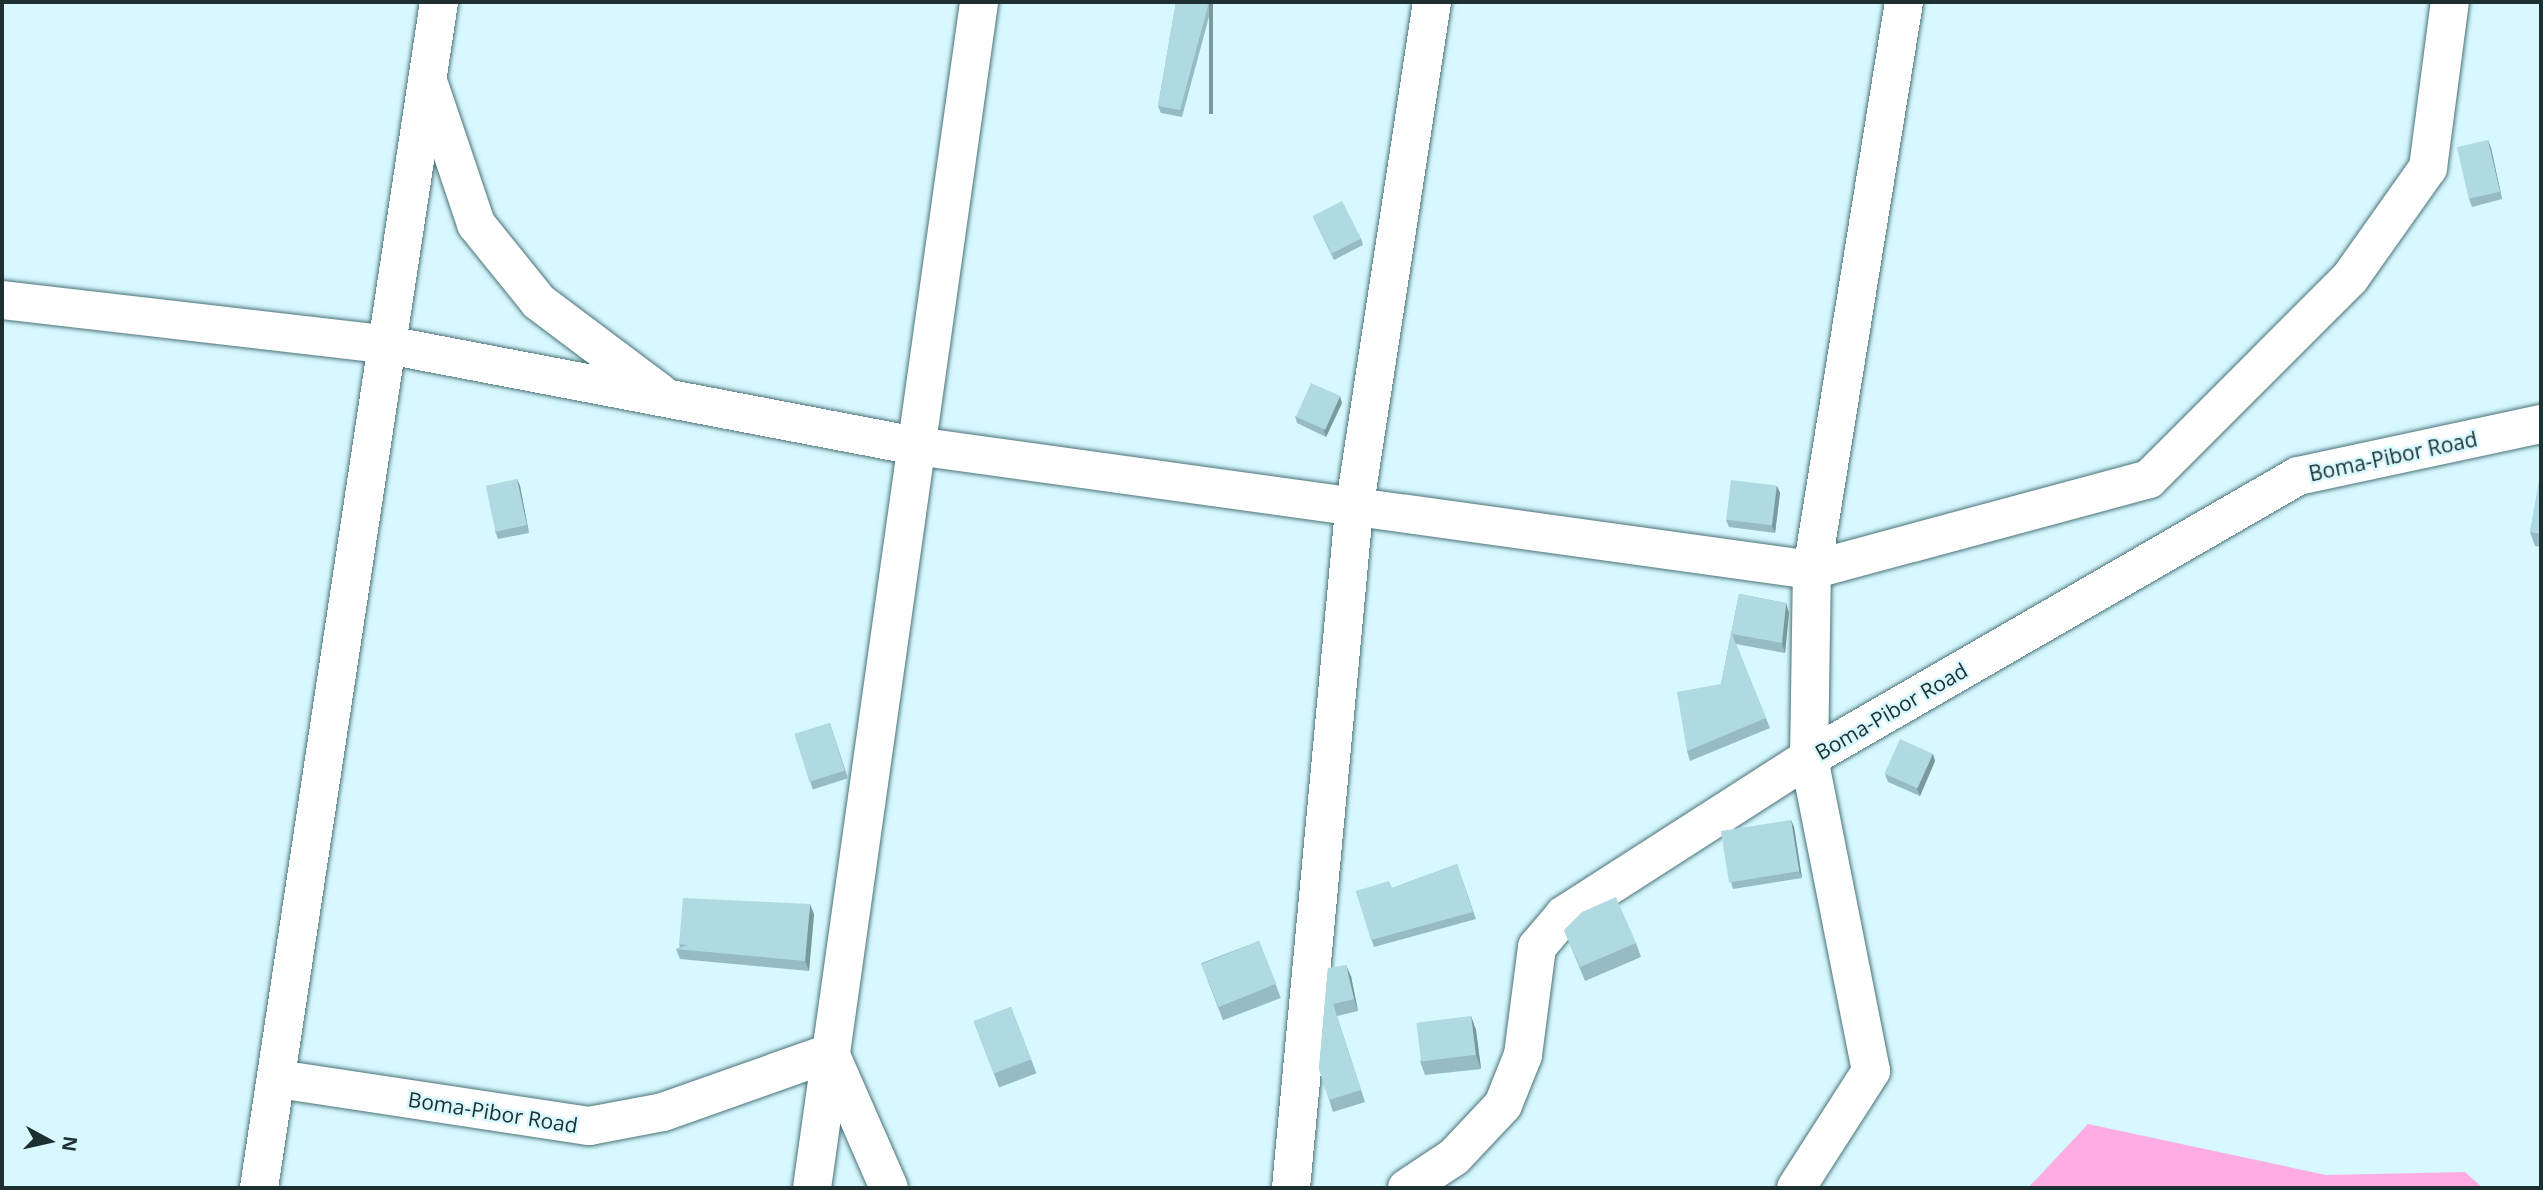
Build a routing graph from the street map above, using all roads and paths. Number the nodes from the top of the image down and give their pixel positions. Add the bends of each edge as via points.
1 (439, 2) edge
2 (979, 2) edge
3 (1432, 2) edge
4 (1904, 2) edge
5 (2450, 2) edge
6 (427, 78) junction
7 (2, 300) edge
8 (388, 345) junction
9 (667, 398) junction
10 (2541, 424) edge
11 (916, 446) junction
12 (1354, 510) junction
13 (1812, 570) junction
14 (1809, 758) junction
15 (830, 1053) junction
16 (278, 1079) junction
17 (259, 1188) edge
18 (812, 1188) edge
19 (889, 1188) edge
20 (1291, 1188) edge
21 (1407, 1188) edge
22 (1796, 1188) edge

1 - 6 street
2 - 11 street
3 - 12 street
4 - 13 street
5 - 13 street via 2428,167 2350,278 2150,479
6 - 8 street
6 - 9 street via 476,224 539,302
7 - 8 street
8 - 9 street
8 - 16 street
9 - 11 street
10 - 14 street, Boma-Pibor Road via 2298,476
11 - 12 street
11 - 15 street
12 - 13 street
12 - 20 street
13 - 14 street
14 - 21 street, Boma-Pibor Road via 1564,915 1537,947 1523,1055 1503,1105 1454,1157
14 - 22 street via 1871,1071
15 - 16 street, Boma-Pibor Road via 663,1112 589,1126
15 - 18 street
15 - 19 street
16 - 17 street

